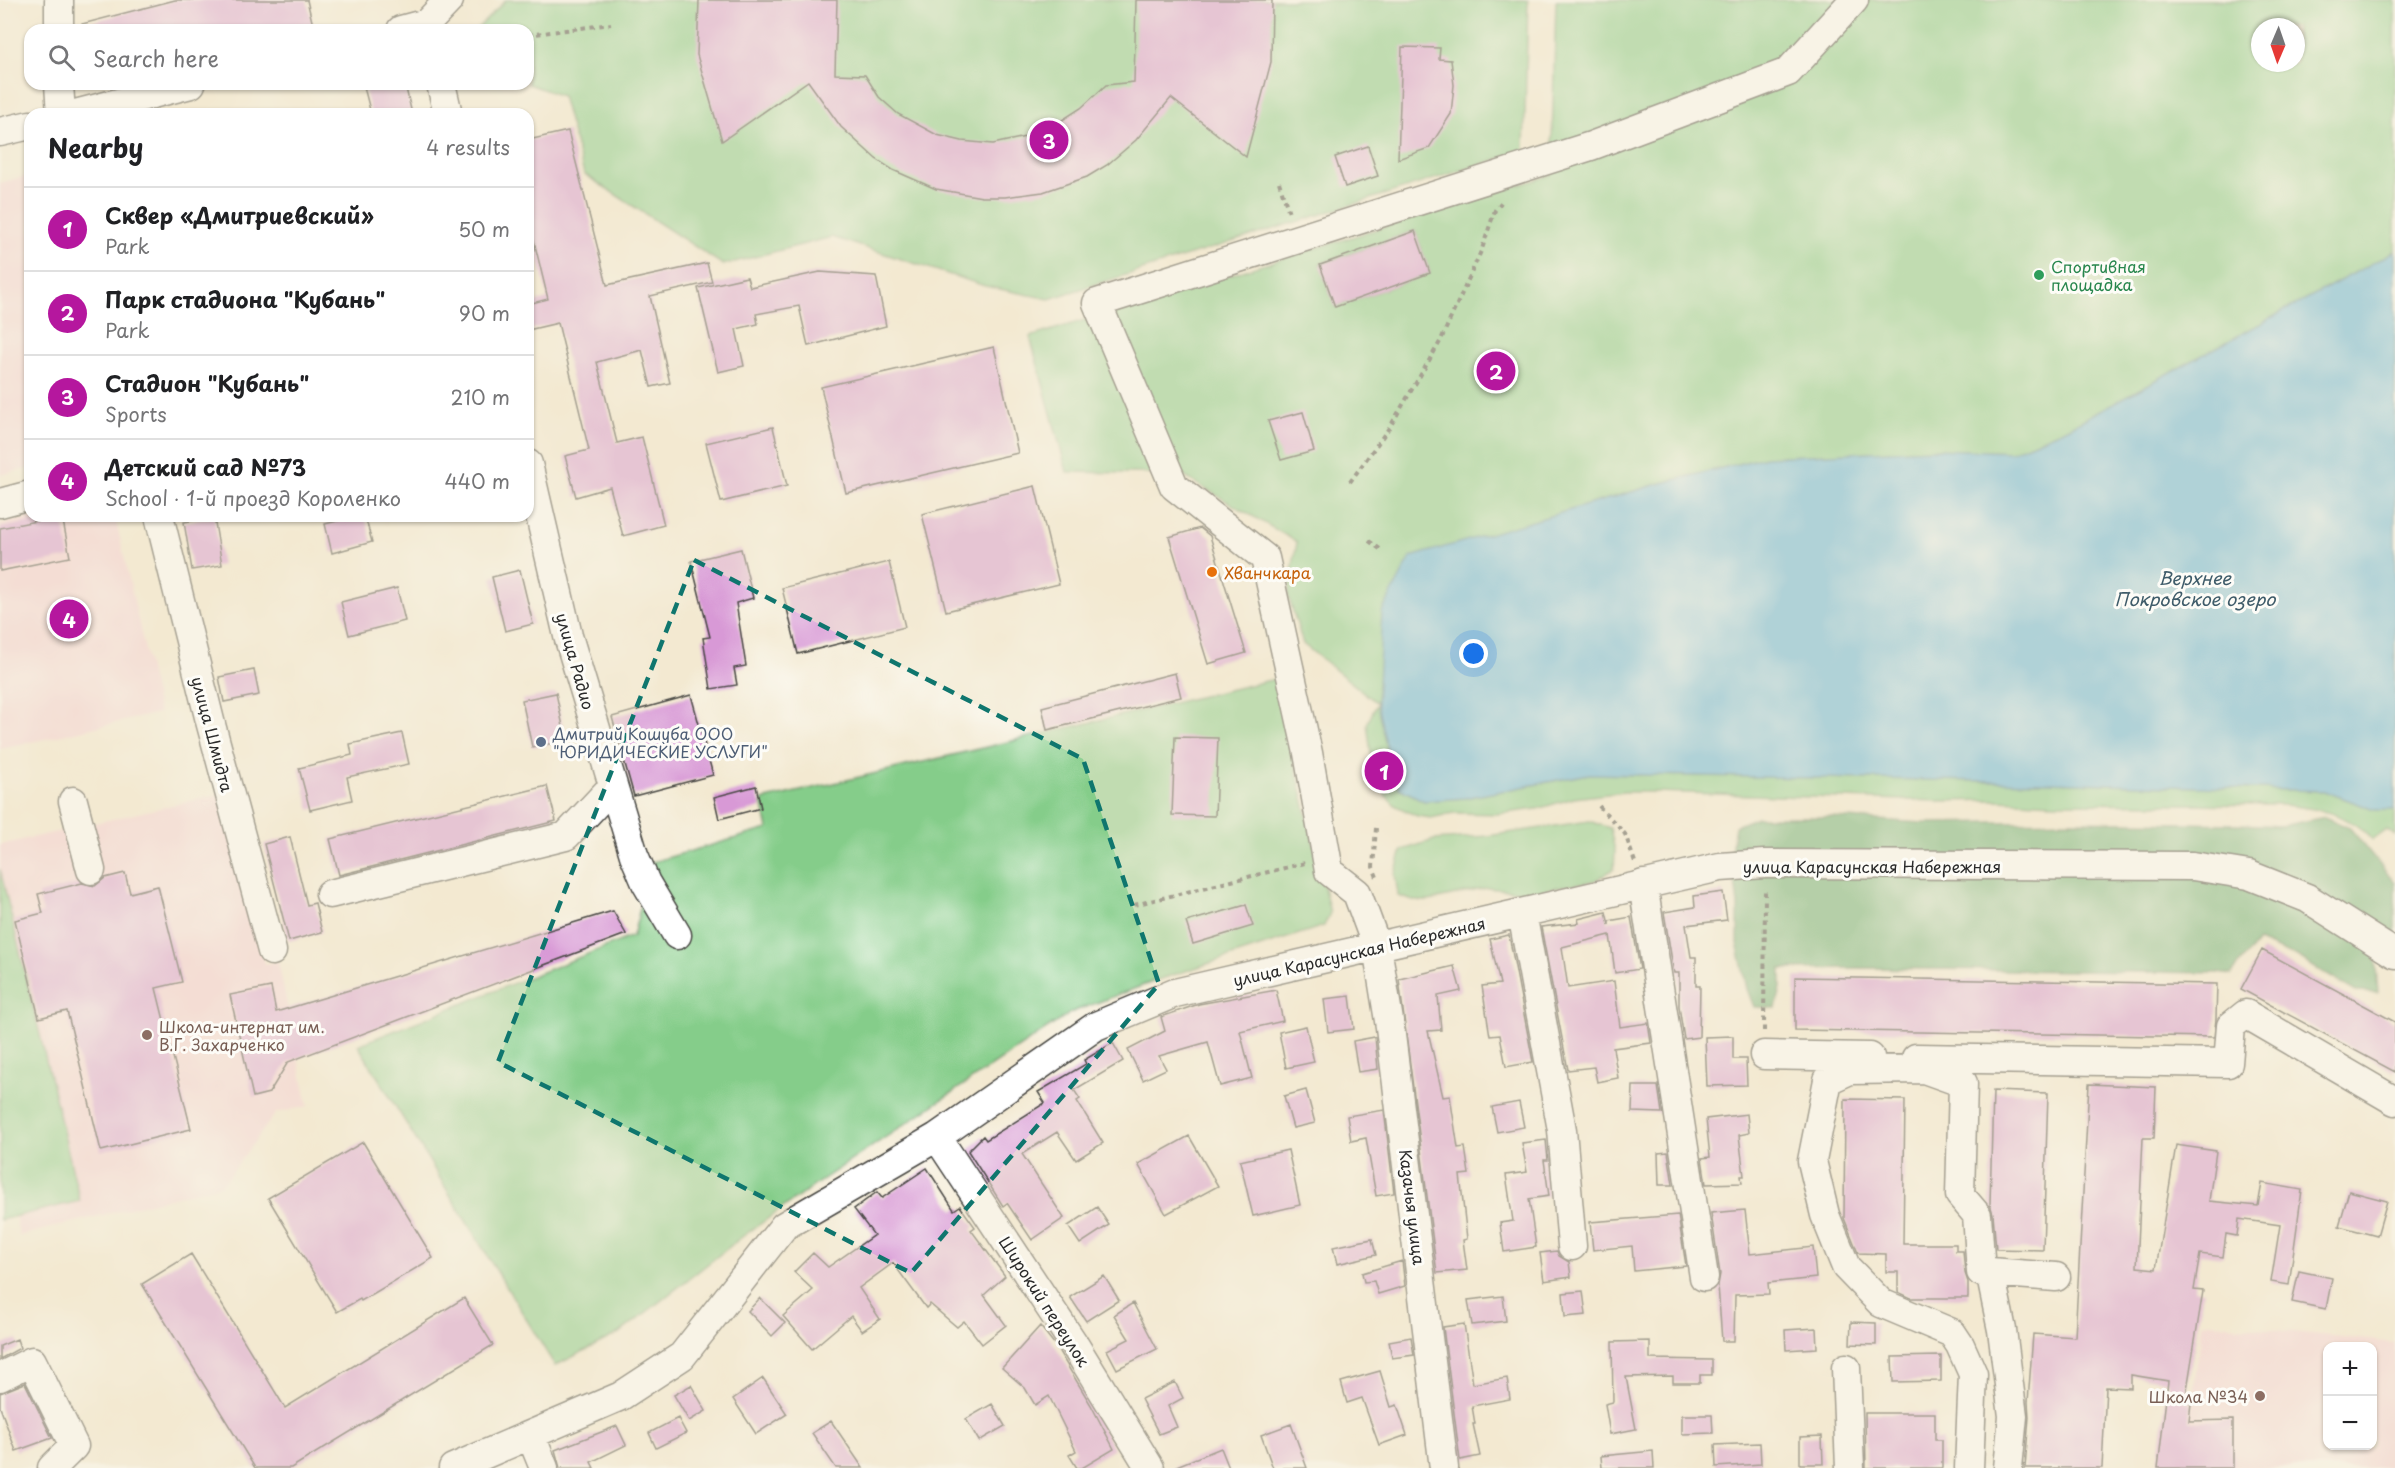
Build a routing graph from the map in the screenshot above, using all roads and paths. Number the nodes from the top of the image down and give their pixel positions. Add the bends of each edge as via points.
1 (59, 0) edge
2 (449, 0) edge
3 (1854, 0) edge
4 (419, 21) edge
5 (59, 24) edge
6 (611, 24) dead end
7 (534, 34) edge
8 (59, 90) edge
9 (168, 90) edge
10 (442, 90) edge
11 (61, 108) edge
12 (98, 108) edge
13 (447, 108) edge
14 (24, 126) edge
15 (0, 132) edge
16 (1280, 182) dead end
17 (1508, 195) dead end
18 (1298, 240) junction
19 (1350, 482) dead end
20 (534, 490) edge
21 (24, 497) edge
22 (0, 503) edge
23 (160, 522) edge
24 (1369, 541) dead end
25 (1380, 549) dead end
26 (612, 787) junction
27 (73, 801) dead end
28 (1599, 806) dead end
29 (1376, 828) dead end
30 (1326, 858) junction
31 (1765, 864) junction
32 (91, 870) dead end
33 (1643, 884) junction
34 (1381, 886) dead end
35 (330, 894) dead end
36 (1134, 905) dead end
37 (1522, 914) junction
38 (677, 935) dead end
39 (1377, 947) junction
40 (272, 951) dead end
41 (2395, 954) edge
42 (1764, 1055) joint
43 (2395, 1101) edge
44 (937, 1137) junction
45 (1572, 1246) dead end
46 (1990, 1272) junction
47 (2056, 1276) dead end
48 (1704, 1277) dead end
49 (2002, 1330) junction
50 (1960, 1345) junction
51 (1846, 1368) dead end
52 (0, 1377) edge
53 (531, 1436) junction
54 (52, 1468) edge
55 (453, 1468) edge
56 (544, 1468) edge
57 (1150, 1468) edge
58 (1444, 1468) edge
59 (1850, 1468) edge
60 (1969, 1468) edge
61 (2008, 1468) edge

1 - 5 street
2 - 4 street
3 - 18 street via 1788,72 1591,146
6 - 7 path
8 - 11 street
9 - 12 street
10 - 13 street
14 - 15 street
16 - 18 path
17 - 19 path via 1495,210 1440,342 1391,425
18 - 30 street via 1097,303 1174,486 1265,558 1308,753
20 - 26 street, улица Радио via 568,636
21 - 22 street
23 - 40 street, улица Шмидта
24 - 25 path
26 - 35 street via 566,836
26 - 38 street, улица Радио via 646,883
27 - 32 street
28 - 33 path via 1625,834
29 - 34 path via 1373,867
30 - 36 path
30 - 39 street, Казачья улица via 1329,872 1357,893
31 - 33 street, улица Карасунская Набережная via 1720,867
31 - 41 street, улица Карасунская Набережная via 2193,866 2249,875 2307,898
31 - 42 path
33 - 37 street, улица Карасунская Набережная
33 - 48 street
37 - 39 street, улица Карасунская Набережная
37 - 45 street via 1562,1130
39 - 44 street, улица Карасунская Набережная via 1175,993 1096,1026
39 - 58 street, Казачья улица
42 - 43 street via 2228,1063 2231,1026 2246,1014
44 - 53 street, улица Карасунская Набережная via 784,1226 682,1356 621,1396
44 - 57 street, Широкий переулок via 1074,1344
46 - 47 street
46 - 49 street
46 - 50 street via 1981,1272 1977,1215 1960,1195 1963,1083 1924,1070 1850,1070 1828,1080 1812,1161 1825,1215 1846,1267 1881,1304 1952,1333
49 - 50 street
49 - 61 street via 2013,1416
50 - 60 street via 1973,1374
51 - 59 street
52 - 54 street via 32,1361 74,1446
53 - 55 street, улица Карасунская Набережная
53 - 56 street

